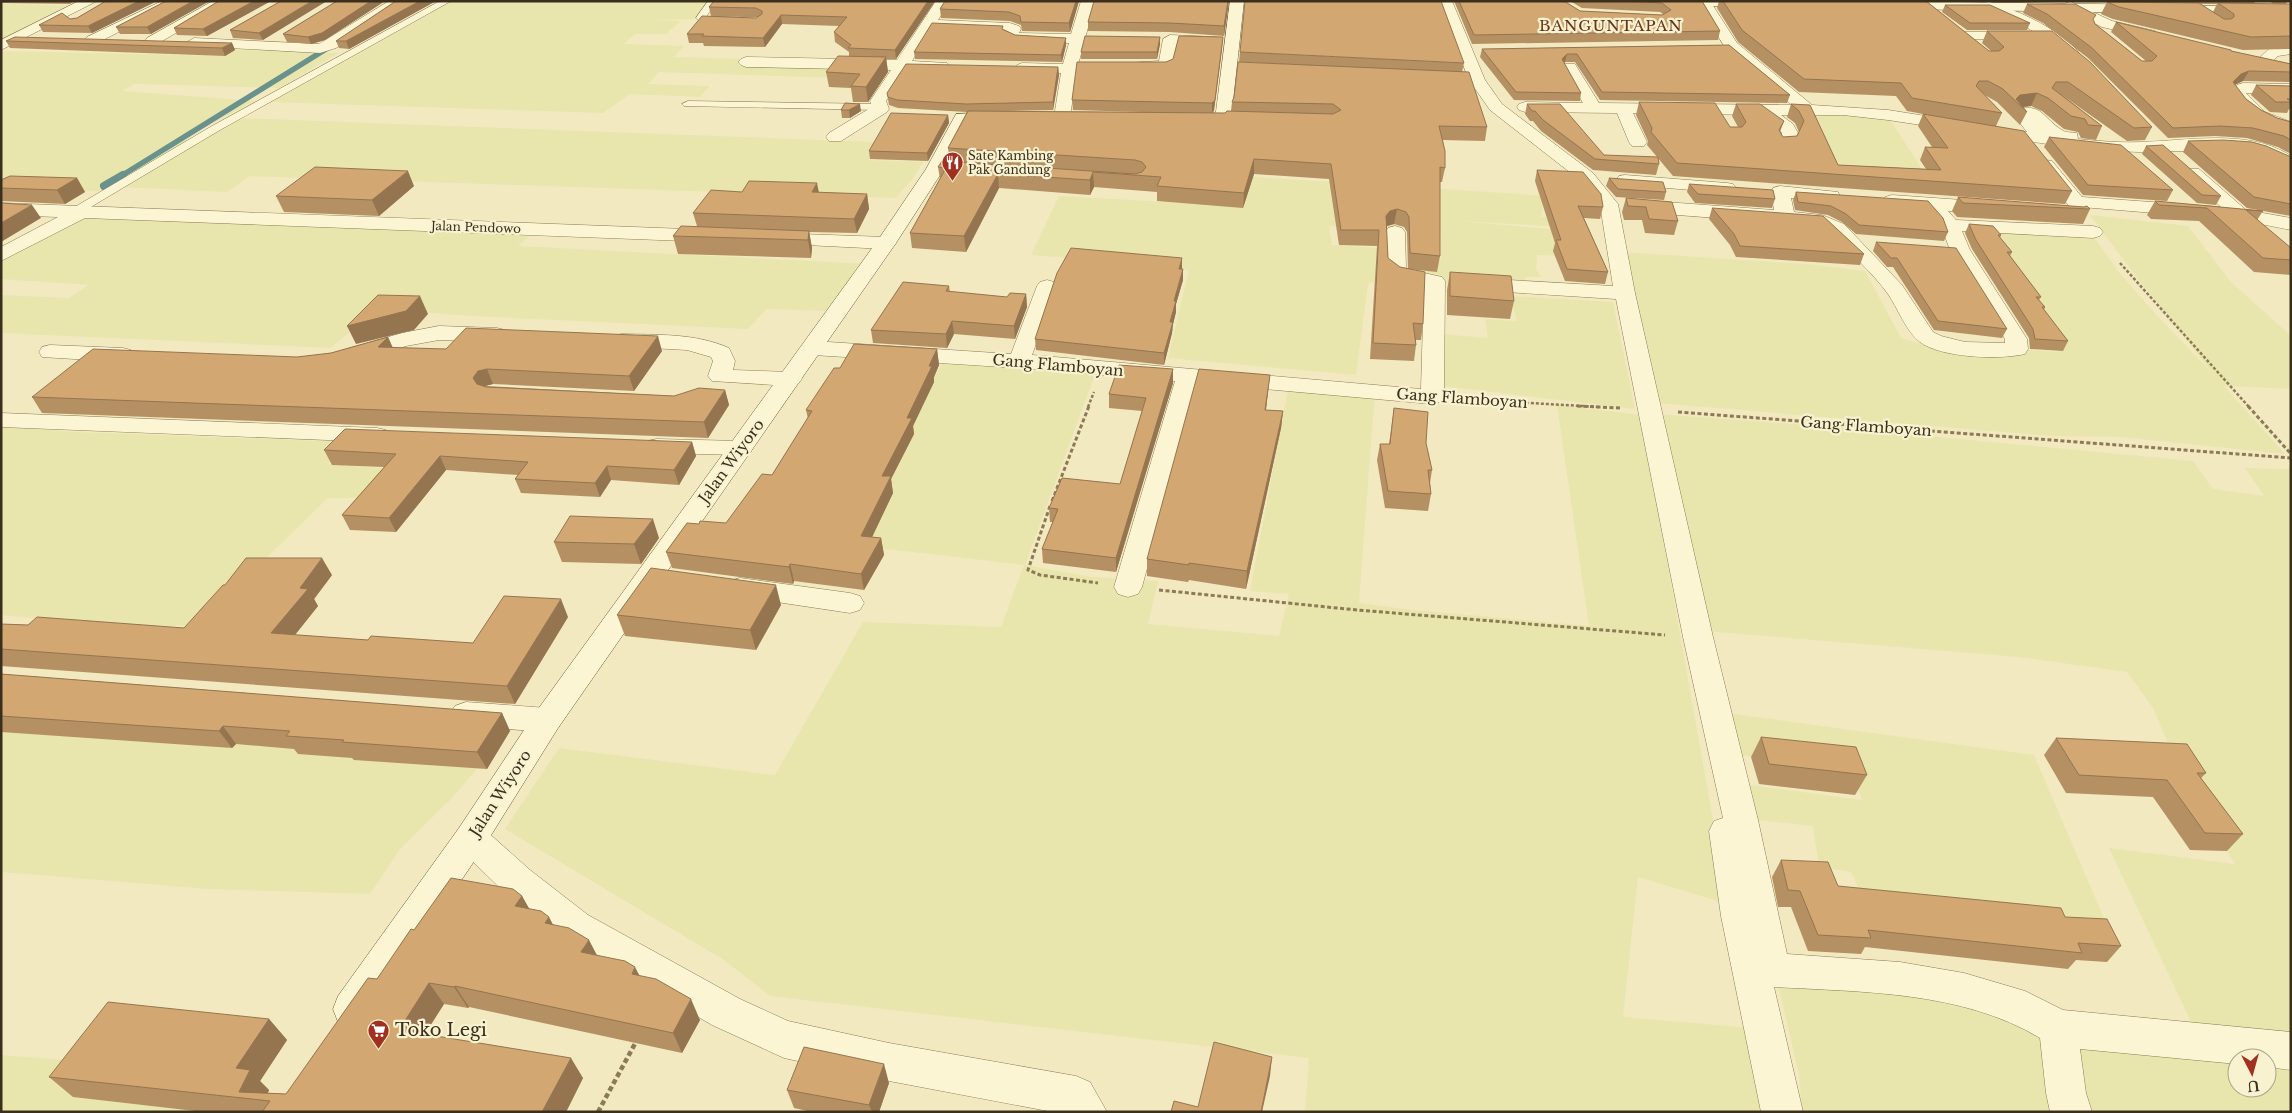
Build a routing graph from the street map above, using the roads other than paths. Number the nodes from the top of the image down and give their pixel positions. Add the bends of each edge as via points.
1 (90, 1) edge
2 (173, 1) edge
3 (224, 1) edge
4 (399, 1) edge
5 (448, 1) edge
6 (713, 1) edge
7 (943, 1) edge
8 (1088, 1) edge
9 (1237, 1) edge
10 (1445, 1) edge
11 (1639, 1) edge
12 (1703, 2) edge
13 (1773, 3) edge
14 (1996, 4) edge
15 (2135, 4) edge
16 (104, 5) edge
17 (1883, 5) edge
18 (1923, 6) junction
19 (2071, 6) junction
20 (2264, 6) edge
21 (2192, 9) junction
22 (2291, 11) edge
23 (2206, 19) edge
24 (732, 21) edge
25 (927, 24) junction
26 (2097, 28) junction
27 (235, 29) edge
28 (2069, 30) edge
29 (291, 31) edge
30 (2046, 33) junction
31 (1172, 34) junction
32 (1963, 36) junction
33 (1152, 37) edge
34 (19, 38) junction
35 (1078, 38) junction
36 (1096, 38) edge
37 (2163, 38) edge
38 (75, 40) edge
39 (92, 40) junction
40 (2113, 40) edge
41 (122, 41) edge
42 (210, 42) junction
43 (1232, 42) junction
44 (1, 46) edge
45 (266, 46) junction
46 (1711, 46) edge
47 (1731, 46) junction
48 (2291, 50) edge
49 (1464, 51) junction
50 (1484, 51) edge
51 (1982, 53) edge
52 (2245, 57) edge
53 (746, 62) dead end
54 (2263, 62) junction
55 (2085, 64) edge
56 (901, 65) junction
57 (960, 66) edge
58 (1089, 66) edge
59 (1117, 66) edge
60 (2282, 66) edge
61 (1008, 67) edge
62 (1570, 67) dead end
63 (1070, 68) junction
64 (1457, 79) edge
65 (1477, 80) junction
66 (2291, 89) edge
67 (688, 104) dead end
68 (1496, 107) junction
69 (1594, 108) junction
70 (1623, 108) junction
71 (1716, 108) junction
72 (1807, 109) junction
73 (885, 110) junction
74 (1760, 110) junction
75 (2000, 118) edge
76 (1169, 120) edge
77 (2291, 127) edge
78 (1728, 128) edge
79 (2093, 128) edge
80 (2019, 136) junction
81 (835, 137) dead end
82 (2155, 139) junction
83 (2044, 140) junction
84 (1638, 142) dead end
85 (2115, 143) junction
86 (1786, 144) edge
87 (2291, 164) edge
88 (2142, 166) edge
89 (1586, 177) junction
90 (1742, 189) edge
91 (1761, 191) edge
92 (2170, 191) edge
93 (1780, 192) junction
94 (1847, 197) edge
95 (1875, 200) edge
96 (1609, 204) junction
97 (1932, 204) junction
98 (1, 209) edge
99 (2010, 209) edge
100 (2190, 210) junction
101 (74, 211) junction
102 (2058, 212) edge
103 (2078, 213) edge
104 (2240, 214) junction
105 (1785, 217) junction
106 (2291, 224) edge
107 (1950, 225) junction
108 (1395, 232) dead end
109 (2093, 232) dead end
110 (728, 237) edge
111 (758, 238) edge
112 (1847, 241) junction
113 (886, 243) junction
114 (1875, 243) edge
115 (1, 255) edge
116 (1435, 281) junction
117 (1047, 286) dead end
118 (1625, 293) junction
119 (517, 336) edge
120 (605, 340) edge
121 (813, 348) junction
122 (50, 352) dead end
123 (148, 356) edge
124 (338, 359) edge
125 (1019, 361) junction
126 (720, 376) junction
127 (1188, 376) junction
128 (790, 379) junction
129 (703, 394) edge
130 (1, 420) edge
131 (399, 436) edge
132 (637, 446) edge
133 (741, 448) junction
134 (649, 576) junction
135 (678, 579) edge
136 (716, 584) edge
137 (1128, 587) road end
138 (850, 602) dead end
139 (442, 712) edge
140 (547, 720) junction
141 (1741, 820) junction
142 (471, 838) junction
143 (2058, 1028) junction
144 (337, 1031) edge
145 (2291, 1051) edge
146 (1086, 1112) edge
147 (1782, 1112) edge
148 (2072, 1112) edge

1 - 34 street
2 - 39 street
3 - 42 street via 147,41
4 - 45 street via 325,48
5 - 101 lane via 216,128
6 - 24 lane via 701,18
7 - 25 street
8 - 35 street
9 - 43 street
10 - 49 street
11 - 12 street
12 - 13 street
12 - 47 street
14 - 18 street
14 - 19 street
14 - 30 street
15 - 19 street
15 - 21 street
16 - 34 street via 45,39
17 - 18 street
18 - 32 street
19 - 26 street
20 - 21 street
20 - 22 street
21 - 23 lane
25 - 35 street via 1010,27 1014,29 1013,36
25 - 56 street
26 - 37 street
26 - 40 street
27 - 42 street
28 - 30 street
29 - 45 street
30 - 32 street
30 - 55 street
31 - 33 street
31 - 43 street
31 - 59 street via 1166,66
32 - 51 street
34 - 44 street
35 - 36 street
35 - 63 street
38 - 39 street
39 - 41 street
42 - 45 street
43 - 76 street via 1238,68 1223,121
46 - 47 street
47 - 72 street
48 - 54 street via 2274,52
49 - 50 street
49 - 65 street
52 - 54 street
53 - 56 street
54 - 60 street
56 - 57 street
56 - 73 street via 878,101
58 - 63 street
61 - 63 street
62 - 69 street
63 - 113 street, Jalan Wiyoro via 1051,117 952,118 944,170
64 - 65 street
65 - 68 street
66 - 77 street via 2243,88 2237,92 2256,115
67 - 73 lane
68 - 69 street
68 - 89 street
69 - 70 street
70 - 71 street
70 - 84 street
71 - 74 street
71 - 78 street
72 - 74 street
72 - 80 street via 1876,113
73 - 81 street
74 - 86 street via 1787,128 1790,133
75 - 80 street
79 - 85 street
80 - 83 street
80 - 100 street via 2076,202
82 - 85 street
82 - 87 street via 2259,149
82 - 104 street
83 - 85 street
83 - 85 street via 2020,113 2034,114 2058,136
85 - 88 street
89 - 90 street
89 - 96 street
91 - 93 street
92 - 100 street
93 - 94 street
93 - 105 street
95 - 97 street
96 - 105 street
96 - 118 street
97 - 99 street
97 - 107 street
98 - 101 street, Jalan Pendowo
100 - 104 street
101 - 110 street, Jalan Pendowo
101 - 115 street
102 - 103 street
104 - 106 street
105 - 112 street via 1831,223
107 - 109 street
107 - 112 street via 1951,249 2016,339 2017,348 1944,346 1932,342 1895,290
108 - 116 street via 1394,263 1397,273
111 - 113 street
112 - 114 street
113 - 121 street, Jalan Wiyoro
116 - 118 street
116 - 127 street, Gang Flamboyan via 1432,397
117 - 125 street
118 - 141 street via 1698,637
119 - 124 street via 439,333
120 - 126 street via 713,348 721,353 724,360
121 - 125 street, Gang Flamboyan
121 - 128 street, Jalan Wiyoro
122 - 123 street
125 - 127 street, Gang Flamboyan
126 - 128 street
126 - 129 street
127 - 137 street
128 - 133 street, Jalan Wiyoro
130 - 131 street
132 - 133 street
133 - 134 street, Jalan Wiyoro
134 - 135 street
134 - 140 street, Jalan Wiyoro
136 - 138 street
139 - 140 street
140 - 142 street, Jalan Wiyoro
141 - 143 street via 1772,970 1937,983 2019,1007
141 - 147 street via 1729,823 1726,831 1739,916
142 - 144 street, Jalan Wiyoro
142 - 146 street via 575,926 726,1012 784,1039 1076,1096
143 - 145 street
143 - 148 street via 2066,1093

